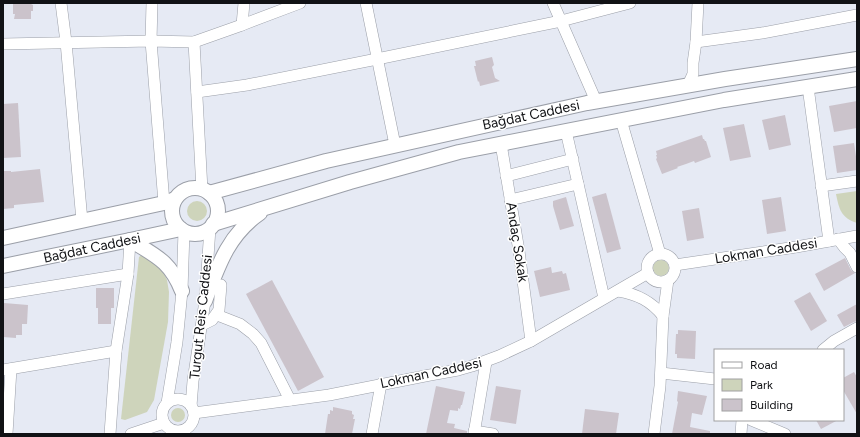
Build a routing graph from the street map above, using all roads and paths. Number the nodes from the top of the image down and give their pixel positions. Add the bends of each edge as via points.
1 (61, 3) edge
2 (152, 3) edge
3 (244, 3) edge
4 (300, 3) edge
5 (366, 3) edge
6 (552, 3) edge
7 (630, 3) edge
8 (698, 3) edge
9 (857, 15) edge
10 (561, 21) junction
11 (242, 25) junction
12 (151, 41) junction
13 (66, 42) junction
14 (194, 42) junction
15 (696, 42) junction
16 (3, 44) edge
17 (377, 59) junction
18 (857, 59) edge
19 (857, 79) edge
20 (688, 85) junction
21 (808, 87) junction
22 (197, 92) junction
23 (596, 101) junction
24 (621, 120) junction
25 (566, 131) junction
26 (501, 144) junction
27 (395, 145) junction
28 (573, 159) junction
29 (506, 176) junction
30 (857, 181) edge
31 (578, 184) junction
32 (821, 186) junction
33 (206, 192) junction
34 (510, 200) junction
35 (169, 201) junction
36 (271, 206) junction
37 (82, 220) junction
38 (212, 226) junction
39 (182, 230) junction
40 (857, 236) edge
41 (3, 238) edge
42 (130, 240) junction
43 (834, 240) junction
44 (660, 254) junction
45 (675, 265) junction
46 (3, 266) edge
47 (857, 267) edge
48 (648, 273) junction
49 (128, 274) junction
50 (668, 280) junction
51 (657, 281) junction
52 (221, 285) dead end
53 (182, 291) junction
54 (618, 291) junction
55 (3, 294) edge
56 (604, 298) junction
57 (206, 301) junction
58 (217, 315) junction
59 (663, 316) junction
60 (202, 325) junction
61 (857, 328) edge
62 (531, 341) junction
63 (824, 349) edge
64 (116, 351) junction
65 (486, 362) junction
66 (7, 369) edge
67 (661, 373) junction
68 (714, 379) edge
69 (381, 384) junction
70 (290, 400) junction
71 (167, 403) junction
72 (193, 409) junction
73 (742, 421) edge
74 (753, 421) edge
75 (167, 428) edge
76 (187, 431) edge
77 (474, 432) edge
78 (7, 434) edge
79 (110, 434) edge
80 (131, 434) edge
81 (372, 434) edge
82 (493, 434) edge
83 (654, 434) edge
84 (741, 434) edge
85 (785, 434) edge

1 - 13 street
2 - 12 street
3 - 11 street
4 - 11 street
5 - 17 street
6 - 10 street
7 - 10 street
8 - 15 street
9 - 15 street via 762,33
10 - 17 street
10 - 23 street
11 - 14 street
12 - 13 street
12 - 14 street
12 - 35 street
13 - 16 street
13 - 37 street
14 - 22 street
15 - 20 street via 694,74
17 - 22 street via 247,85
17 - 27 street
18 - 20 main road, Bağdat Caddesi
19 - 21 main road, Bağdat Caddesi
20 - 23 main road, Bağdat Caddesi
21 - 24 main road, Bağdat Caddesi
21 - 32 street
22 - 33 street
23 - 27 main road, Bağdat Caddesi
24 - 25 main road, Bağdat Caddesi
24 - 44 street
25 - 26 main road, Bağdat Caddesi
25 - 28 street
26 - 29 street, Andaç Sokak
26 - 36 main road, Bağdat Caddesi via 404,166
27 - 33 main road, Bağdat Caddesi
28 - 29 street
28 - 31 street
29 - 34 street, Andaç Sokak
30 - 32 street
31 - 34 street
31 - 56 street
32 - 43 street
33 - 35 main road via 195,188
33 - 38 main road via 213,197 217,208
34 - 62 street, Andaç Sokak
35 - 37 main road, Bağdat Caddesi
35 - 39 main road via 173,205 173,218
36 - 38 main road, Bağdat Caddesi
36 - 57 main road via 247,223 228,246
37 - 41 main road, Bağdat Caddesi
38 - 39 main road via 200,233
38 - 57 street, Turgut Reis Caddesi
39 - 42 main road, Bağdat Caddesi
39 - 53 street, Turgut Reis Caddesi
40 - 43 street, Lokman Caddesi
42 - 46 main road, Bağdat Caddesi
42 - 49 street
42 - 53 main road via 163,262 174,275
43 - 45 street, Lokman Caddesi
43 - 47 street via 850,253
44 - 45 street via 670,256
44 - 48 street via 654,255 649,261
45 - 50 street via 674,274
48 - 51 street
48 - 54 street, Lokman Caddesi
49 - 55 street
49 - 64 street
50 - 51 street
50 - 59 street
51 - 59 street
52 - 58 street
53 - 71 street, Turgut Reis Caddesi
54 - 56 street, Lokman Caddesi
54 - 59 street via 641,297
56 - 62 street, Lokman Caddesi
57 - 60 street, Turgut Reis Caddesi
58 - 60 street
58 - 70 street via 240,324 261,343
59 - 67 street
60 - 72 street, Turgut Reis Caddesi
61 - 63 street
62 - 65 street, Lokman Caddesi
64 - 66 street
64 - 79 street
65 - 69 street, Lokman Caddesi via 458,370
65 - 77 street
66 - 78 street
67 - 68 street
67 - 83 street
69 - 70 street, Lokman Caddesi
69 - 81 street
70 - 72 street, Lokman Caddesi
71 - 72 street via 180,399
71 - 75 street via 162,411
72 - 76 street via 194,419
73 - 84 street
74 - 85 street
75 - 76 street
75 - 80 street
77 - 82 street

